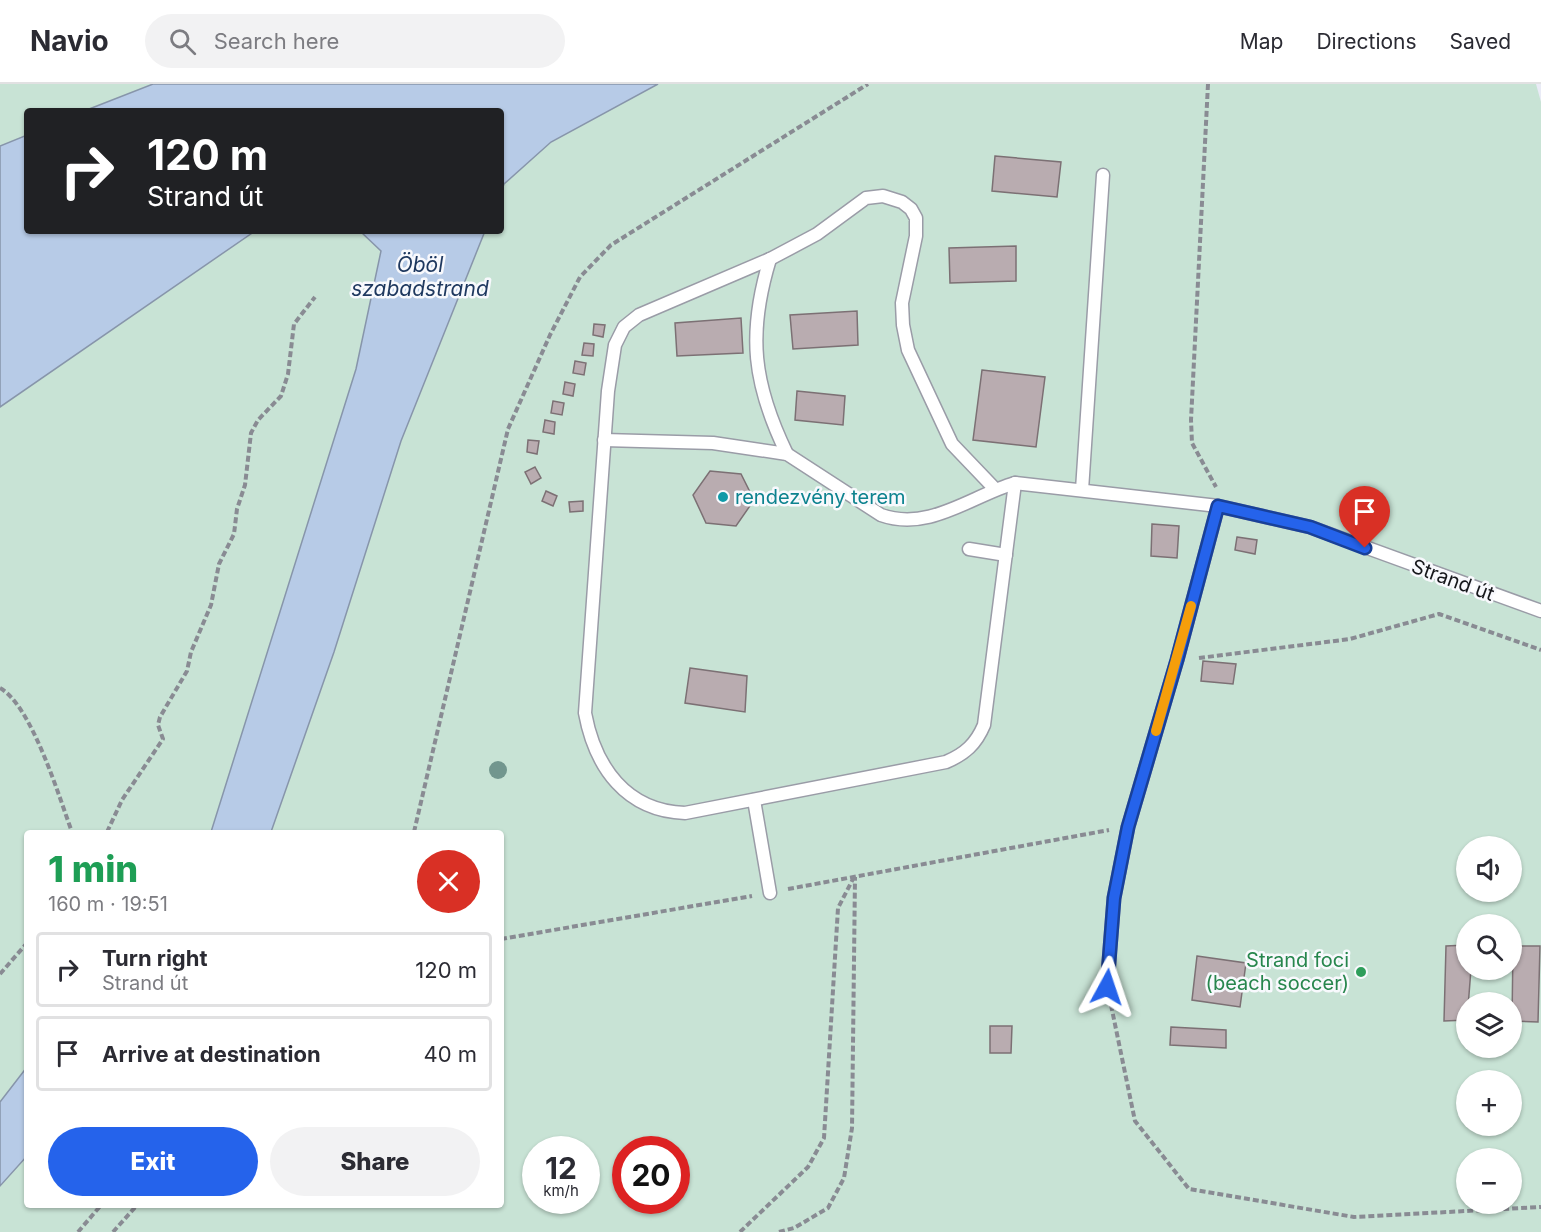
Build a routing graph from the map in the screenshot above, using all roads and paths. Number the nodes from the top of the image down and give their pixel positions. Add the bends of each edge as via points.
1 (868, 84) edge
2 (1208, 84) edge
3 (1103, 176) dead end
4 (770, 259) junction
5 (315, 297) dead end
6 (603, 440) junction
7 (787, 454) junction
8 (1015, 483) junction
9 (995, 489) junction
10 (1082, 490) junction
11 (1217, 500) junction
12 (969, 549) dead end
13 (1006, 555) junction
14 (1541, 611) edge
15 (1541, 650) edge
16 (1188, 659) dead end
17 (0, 688) edge
18 (754, 800) junction
19 (1128, 827) junction
20 (71, 830) edge
21 (108, 830) edge
22 (414, 830) edge
23 (855, 876) junction
24 (770, 893) junction
25 (504, 938) edge
26 (24, 947) edge
27 (0, 974) edge
28 (1107, 987) joint
29 (1541, 1207) edge
30 (99, 1208) edge
31 (134, 1208) edge
32 (78, 1232) edge
33 (113, 1232) edge
34 (740, 1232) edge
35 (779, 1232) edge

1 - 22 path via 610,245 580,277 508,429
2 - 11 path via 1191,420 1192,443 1216,484
3 - 10 lane
4 - 6 lane via 639,315 624,327 615,345
4 - 7 lane via 757,307 757,367 768,409
4 - 9 lane via 818,234 866,198 883,196 911,209 916,218 916,236 902,303 908,350 952,444
5 - 21 path via 294,324 281,396 251,433 234,534 219,564 211,605 187,670 160,717 158,725 163,739 122,800
6 - 7 lane via 713,443
6 - 18 lane via 585,713 590,739 605,772 631,796 649,805 685,813
7 - 9 lane via 881,515 895,520 920,519 949,511
8 - 9 lane
8 - 10 lane, Strand út
8 - 13 lane
10 - 11 lane, Strand út
11 - 14 lane, Strand út via 1310,527
11 - 19 lane via 1177,660
12 - 13 lane
13 - 18 lane via 984,725 976,742 946,762
15 - 16 path via 1439,614 1350,639
17 - 20 path via 11,694 31,726
18 - 24 lane
19 - 23 path
19 - 28 lane via 1114,898
23 - 24 path
23 - 34 path via 838,908 824,1138 808,1167
23 - 35 path via 852,1128 844,1178 828,1208 794,1228
24 - 25 path
26 - 27 path
28 - 29 path via 1135,1121 1189,1189 1354,1217
30 - 32 path
31 - 33 path

